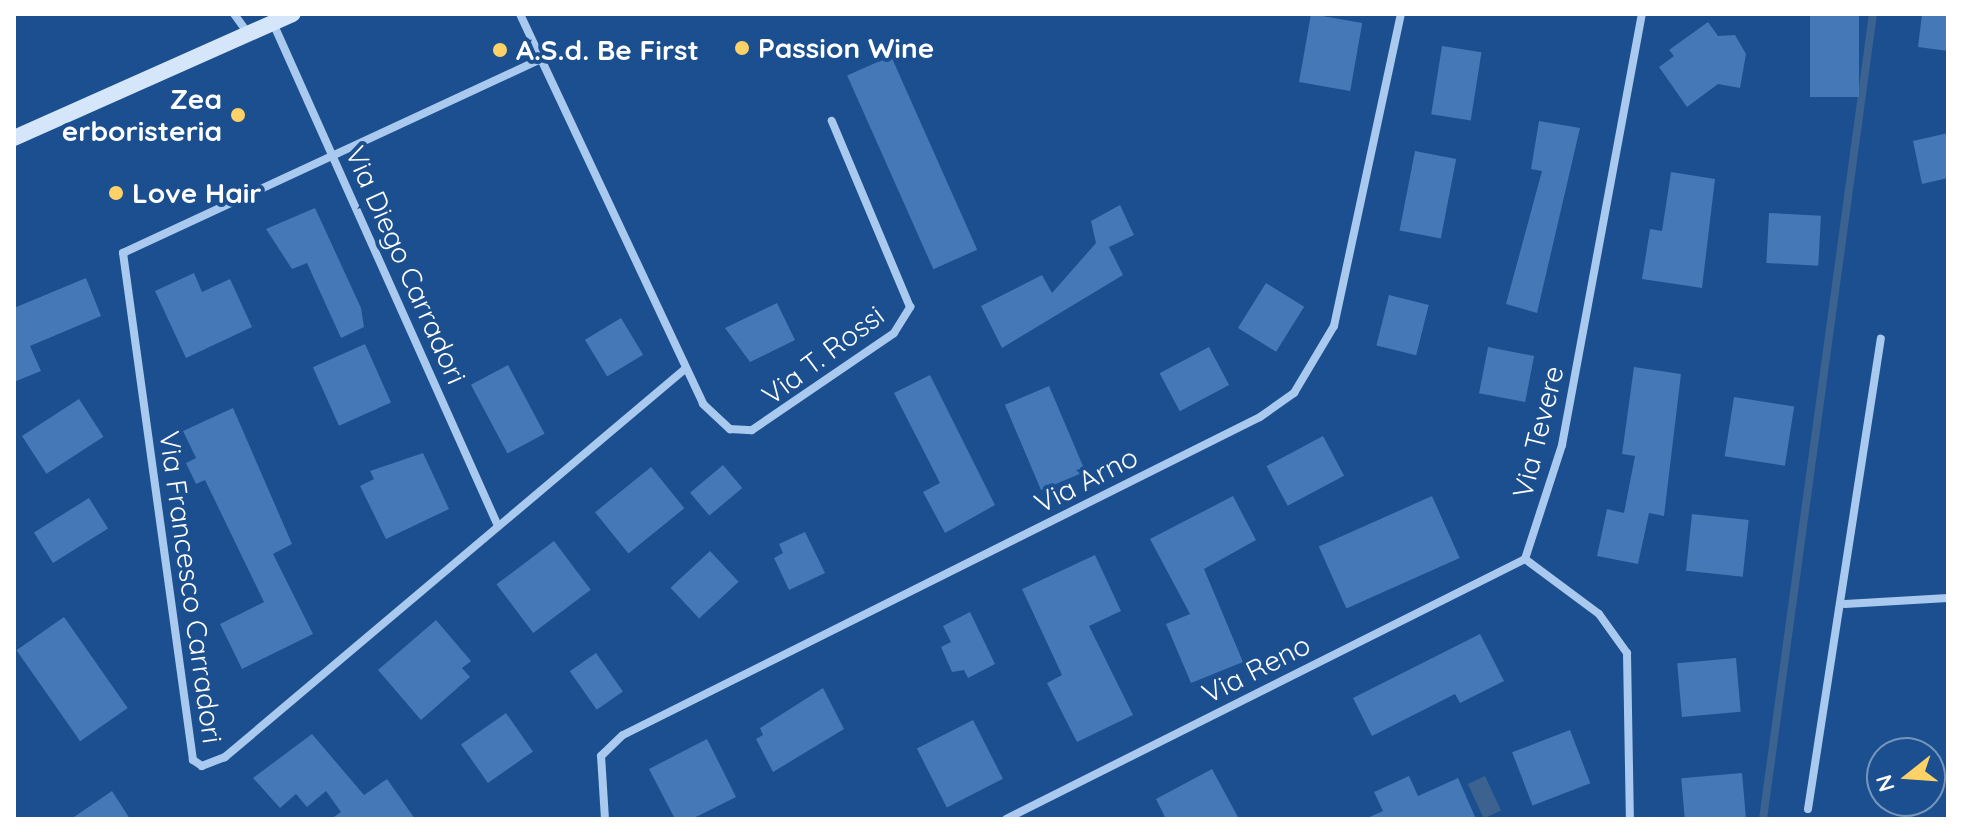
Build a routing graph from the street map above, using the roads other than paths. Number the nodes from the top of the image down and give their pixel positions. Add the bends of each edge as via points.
1 (234, 14) edge
2 (293, 14) edge
3 (520, 14) edge
4 (1401, 14) edge
5 (1642, 14) edge
6 (273, 23) junction
7 (248, 33) junction
8 (541, 59) junction
9 (832, 121) dead end
10 (14, 138) edge
11 (333, 156) junction
12 (1881, 339) dead end
13 (685, 369) junction
14 (498, 526) junction
15 (1525, 559) junction
16 (1948, 598) edge
17 (1845, 604) junction
18 (1808, 809) dead end
19 (1630, 816) edge
20 (605, 819) edge
21 (1006, 819) edge
22 (1617, 819) edge

1 - 7 street
2 - 6 main road
3 - 8 street, Via T. Rossi
4 - 20 street, Via Arno via 1334,326 1294,393 1260,417 623,735 601,756
5 - 15 street, Via Tevere via 1562,445
6 - 7 main road
6 - 11 street, Via Diego Carradori
7 - 10 main road
8 - 11 street
8 - 13 street, Via T. Rossi
9 - 13 street, Via T. Rossi via 909,293 906,319 752,430 716,420
11 - 14 street, Via Diego Carradori
11 - 14 street, Via Francesco Carradori via 123,253 193,760 202,766 225,757
12 - 17 street
13 - 14 street, Via Francesco Carradori
15 - 19 street via 1599,614 1627,653
15 - 21 street, Via Reno
16 - 17 street
17 - 18 street
19 - 22 street

